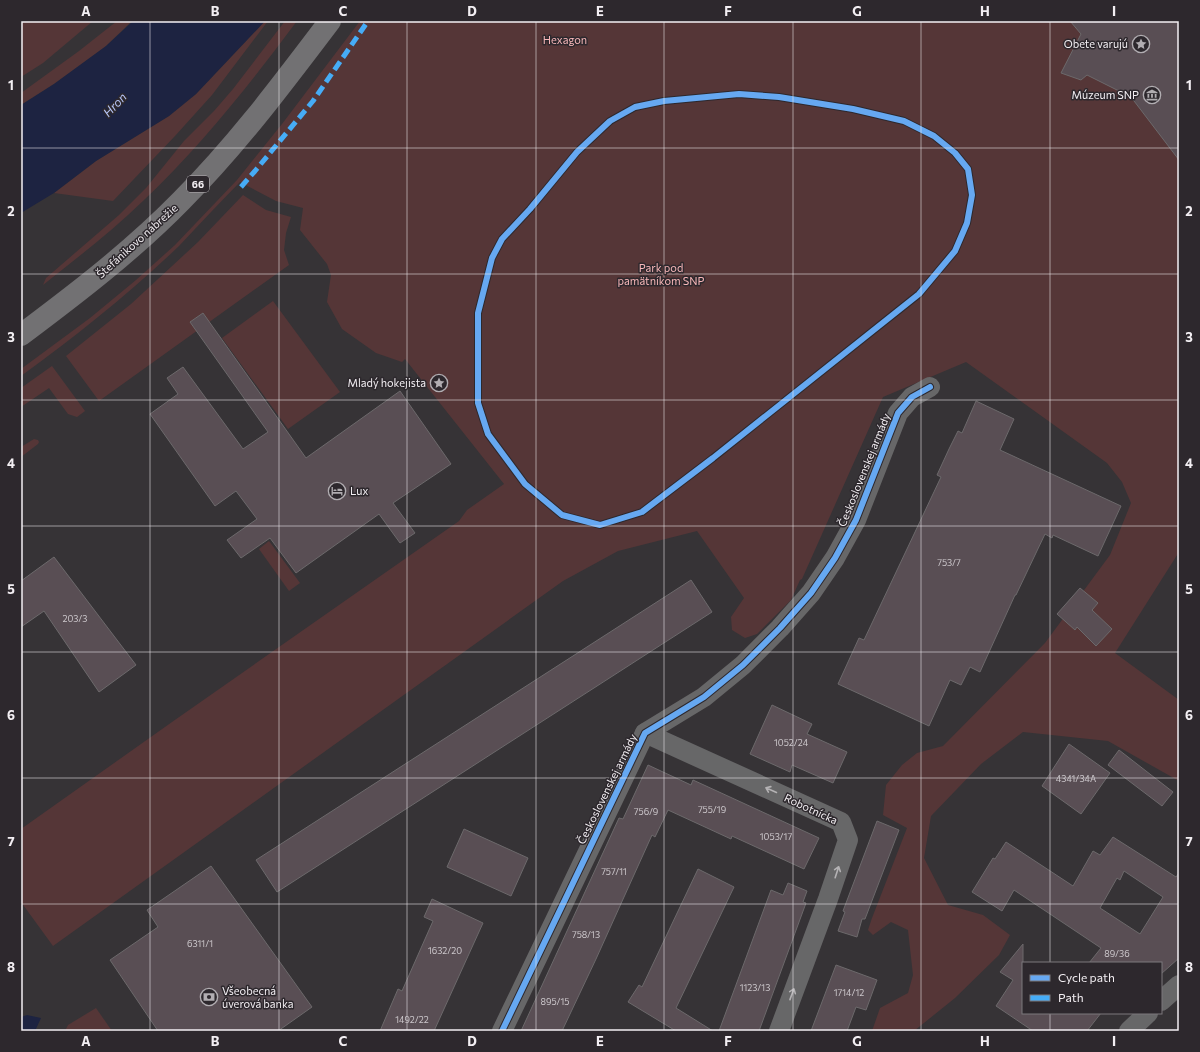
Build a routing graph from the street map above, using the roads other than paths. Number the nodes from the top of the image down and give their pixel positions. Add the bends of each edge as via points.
1 (330, 21) edge
2 (21, 335) edge
3 (930, 387) dead end
4 (645, 733) junction
5 (1179, 985) edge
6 (1162, 1000) edge
7 (1147, 1014) edge
8 (502, 1031) edge
9 (779, 1031) edge
10 (1129, 1031) edge

1 - 2 main road, Štefánikovo nábrežie / 66 via 257,116 181,201 105,270
3 - 4 street, Československej armády via 912,397 898,413 856,520 835,558 811,593 743,665 704,697
4 - 8 street, Československej armády
9 -> 4 street, Robotnícka via 848,840 841,822
5 - 6 street
7 - 10 street

